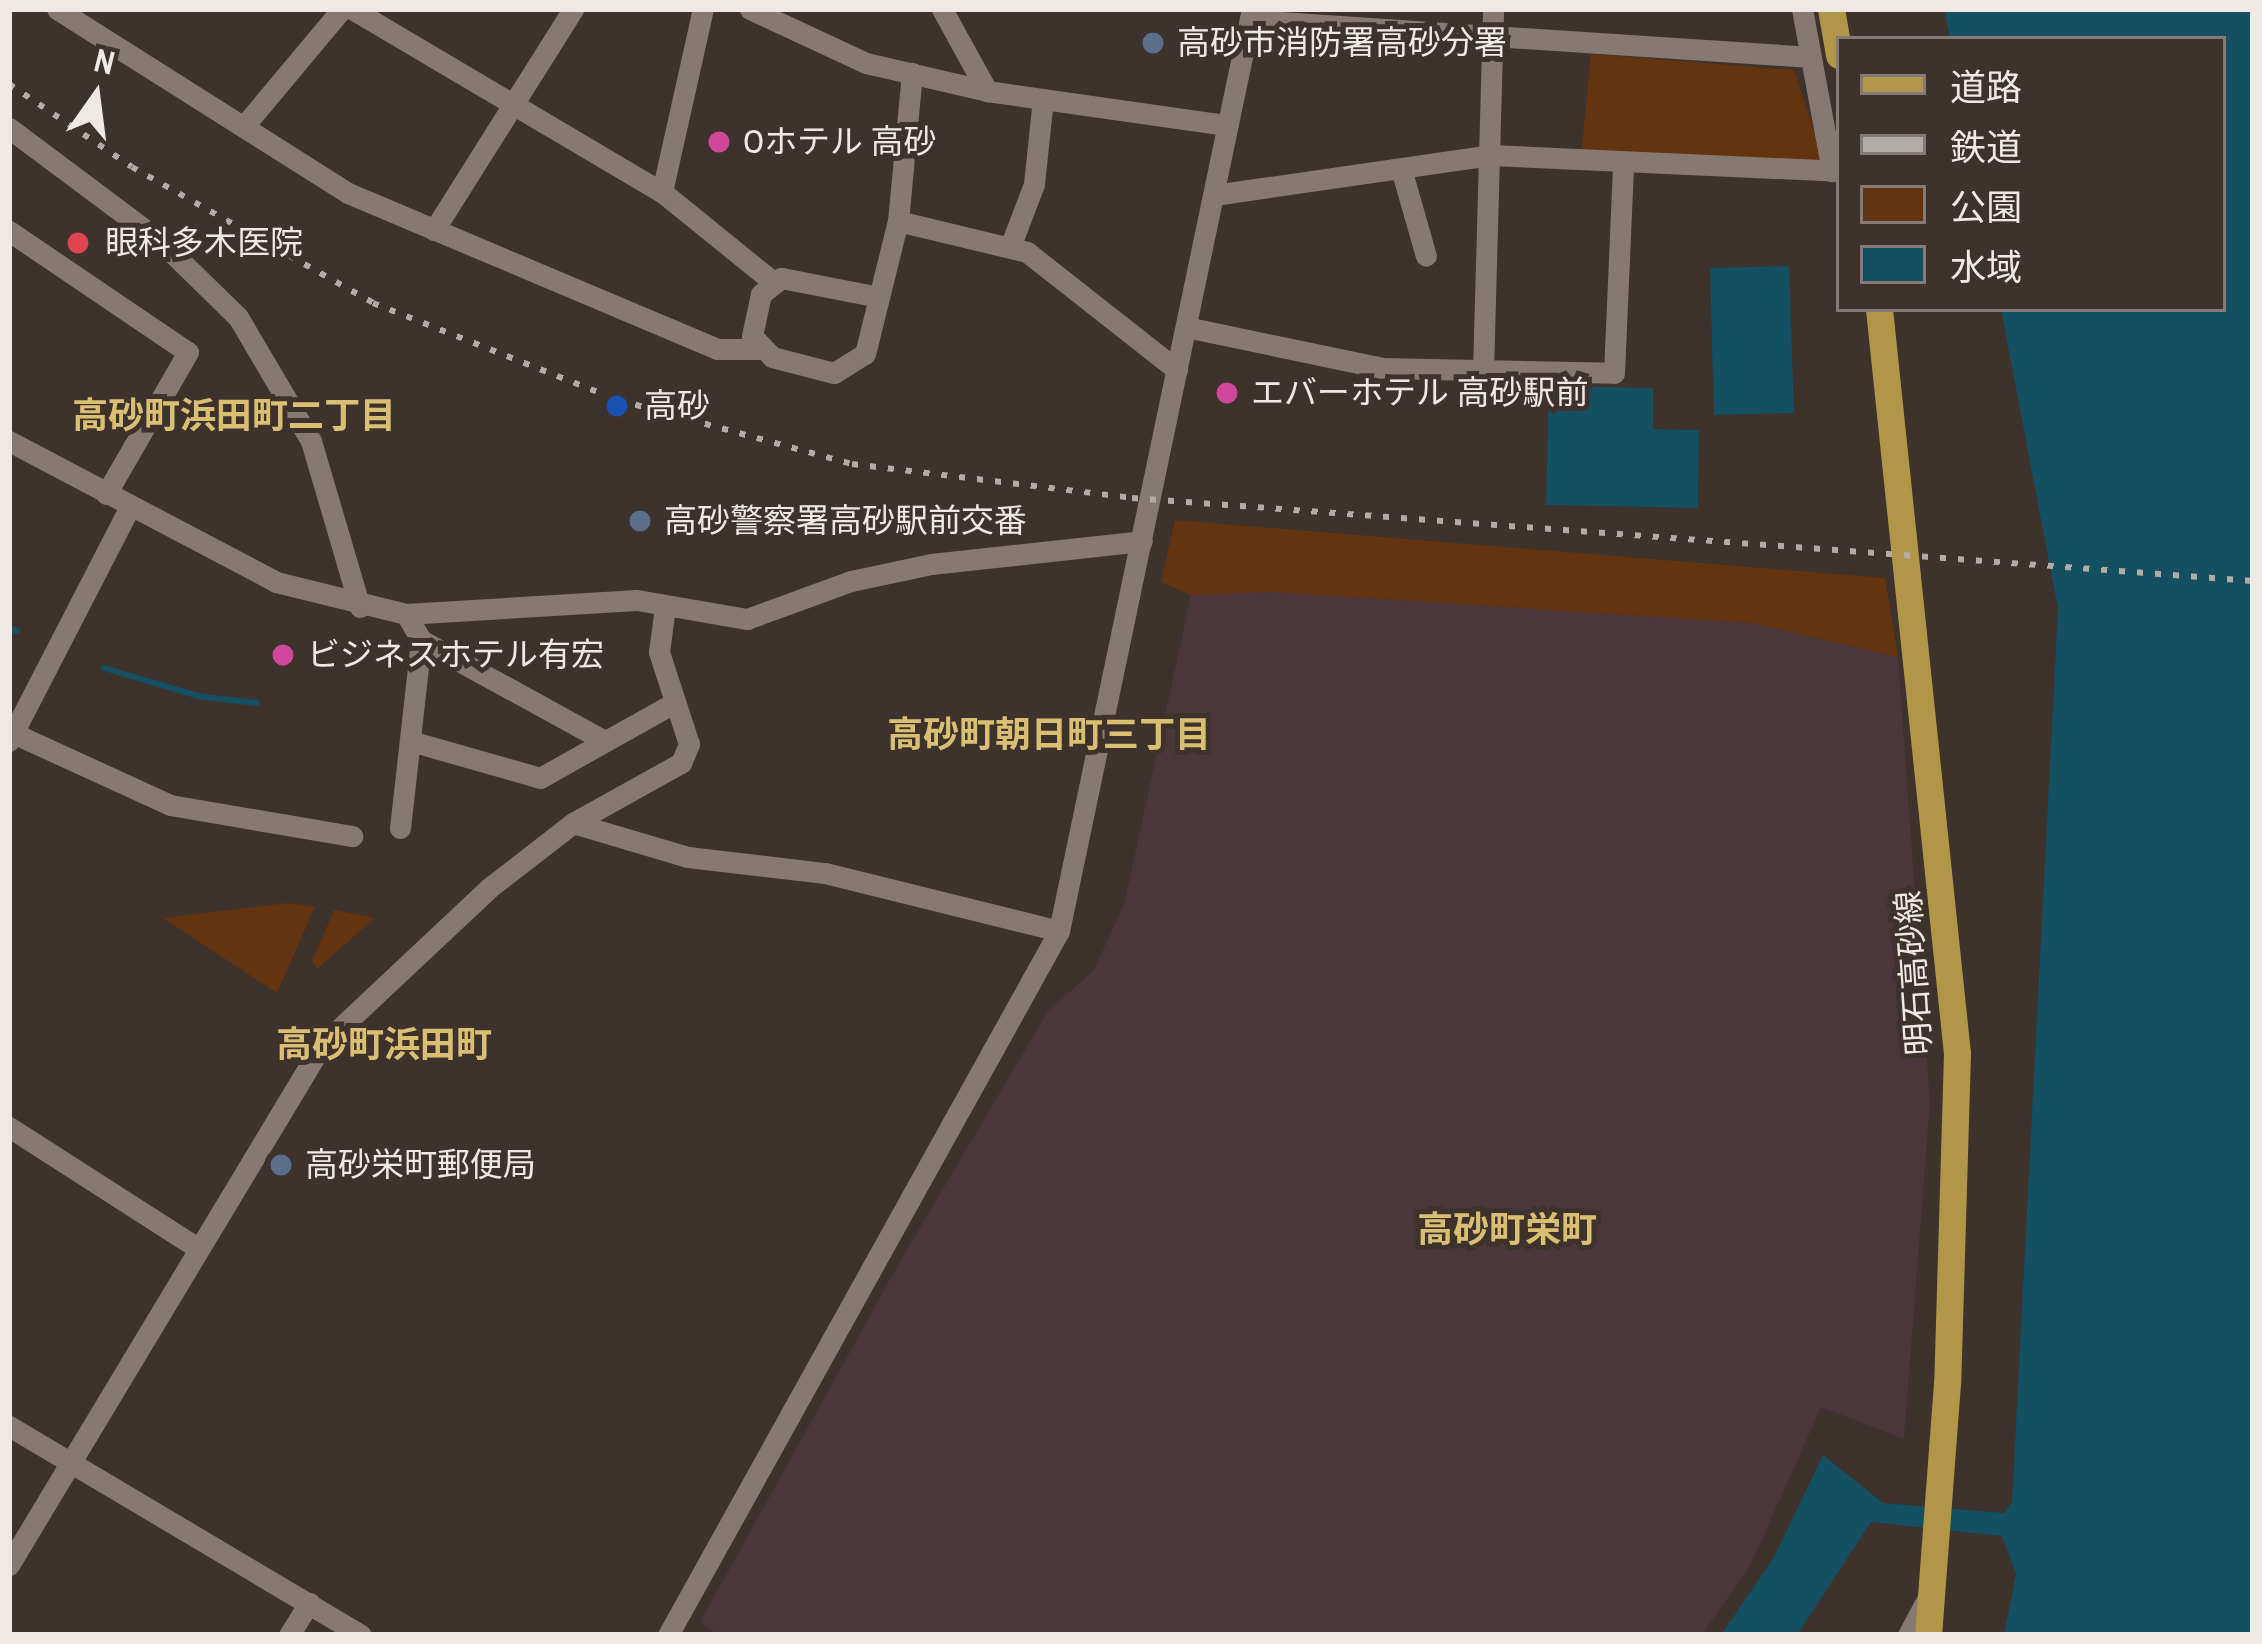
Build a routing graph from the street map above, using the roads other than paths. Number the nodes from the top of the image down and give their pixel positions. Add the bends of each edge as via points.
1 (57, 9) edge
2 (342, 9) edge
3 (352, 9) edge
4 (573, 9) edge
5 (703, 9) edge
6 (750, 9) edge
7 (942, 9) edge
8 (1493, 9) edge
9 (1802, 9) edge
10 (1831, 9) edge
11 (1251, 15) edge
12 (1492, 38) junction
13 (1825, 56) edge
14 (912, 73) junction
15 (988, 91) junction
16 (1043, 99) junction
17 (510, 102) junction
18 (1227, 125) junction
19 (244, 126) junction
20 (9, 128) edge
21 (1490, 155) junction
22 (1623, 166) junction
23 (1835, 171) edge
24 (1402, 172) junction
25 (662, 193) junction
26 (1214, 195) junction
27 (898, 220) junction
28 (434, 230) junction
29 (9, 231) edge
30 (1010, 248) junction
31 (1426, 256) dead end
32 (772, 281) junction
33 (878, 297) junction
34 (1879, 312) edge
35 (1186, 327) junction
36 (759, 349) junction
37 (1177, 370) junction
38 (1484, 371) junction
39 (9, 441) edge
40 (106, 494) junction
41 (130, 507) junction
42 (1142, 541) junction
43 (360, 607) junction
44 (665, 608) junction
45 (406, 614) junction
46 (421, 640) junction
47 (672, 704) junction
48 (11, 738) edge
49 (605, 741) junction
50 (414, 742) junction
51 (573, 823) junction
52 (400, 828) dead end
53 (352, 836) dead end
54 (1059, 932) junction
55 (9, 1127) edge
56 (196, 1247) junction
57 (12, 1434) edge
58 (67, 1457) junction
59 (9, 1565) edge
60 (1931, 1592) junction
61 (309, 1603) junction
62 (289, 1635) edge
63 (362, 1635) edge
64 (668, 1635) edge
65 (1908, 1635) edge
66 (1928, 1635) edge

1 - 19 street
2 - 19 street
3 - 17 street
4 - 17 street
5 - 25 street
6 - 14 street via 824,50
7 - 15 street
8 - 12 street
9 - 13 street
10 - 13 main road
11 - 12 street
11 - 18 street
12 - 13 street
12 - 21 street
13 - 23 street
14 - 15 street
14 - 27 street
15 - 16 street
16 - 18 street
16 - 30 street via 1034,184
17 - 25 street
17 - 28 street
18 - 26 street
19 - 28 street via 348,193
20 - 43 street via 160,241 238,317 310,441
21 - 22 street
21 - 24 street
21 - 38 street
22 - 23 street
22 - 38 street via 1615,373
24 - 26 street
24 - 31 street
25 - 32 street
26 - 35 street
27 - 30 street
27 - 33 street
28 - 36 street via 717,349
29 - 40 street via 188,352
30 - 37 street via 1027,252
32 - 33 street via 801,278
32 - 36 street via 752,329
33 - 36 street via 865,354 842,372
34 - 60 main road, 明石高砂線 via 1957,1053
35 - 37 street
35 - 38 street via 1382,368
37 - 42 street
39 - 40 street
40 - 41 street
41 - 43 street via 276,582
41 - 48 street
42 - 44 street via 932,564 850,581 746,619
42 - 54 street
43 - 45 street
44 - 45 street via 595,600
44 - 47 street via 659,652
45 - 46 street
46 - 49 street
46 - 50 street
47 - 49 street
47 - 51 street via 689,744 681,763
48 - 53 street via 170,805
49 - 50 street via 540,778
50 - 52 street
51 - 54 street via 688,857 825,873
51 - 56 street via 447,922 351,1012 310,1063
54 - 64 street
55 - 56 street
56 - 58 street
57 - 58 street
58 - 59 street
58 - 61 street
60 - 65 street
60 - 66 main road, 明石高砂線
61 - 62 street
61 - 63 street

